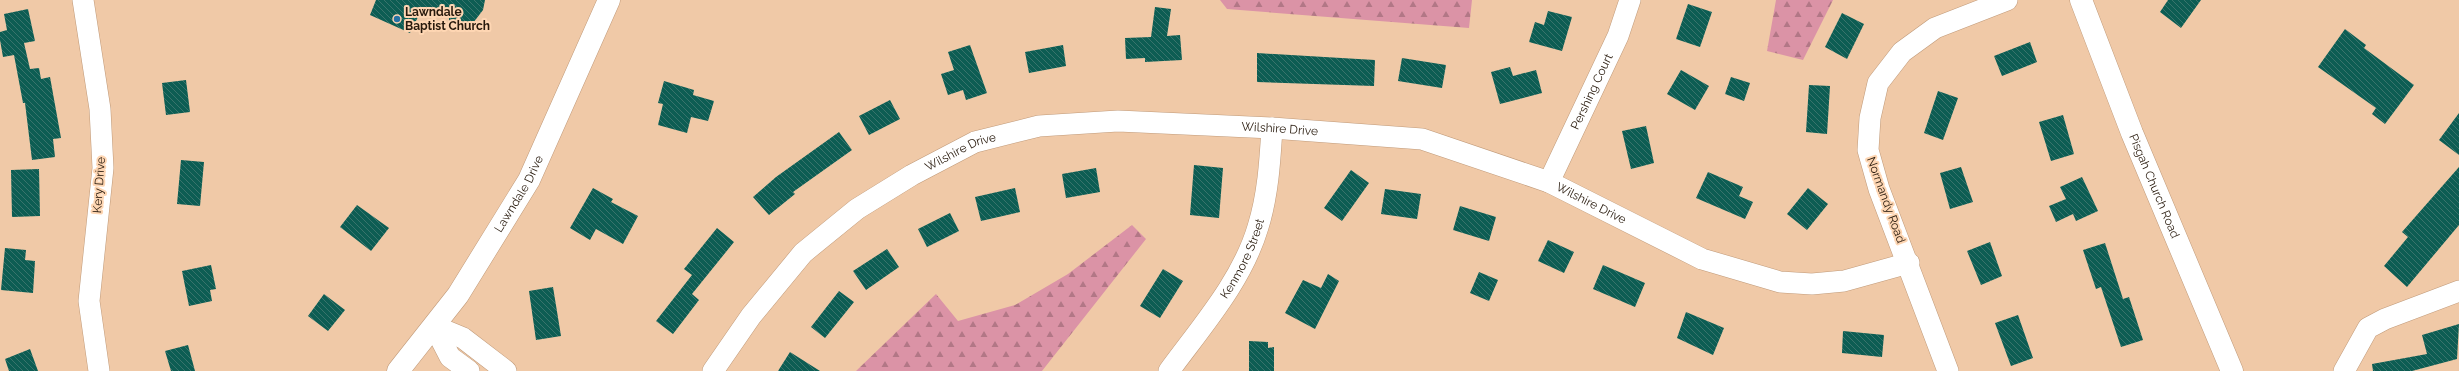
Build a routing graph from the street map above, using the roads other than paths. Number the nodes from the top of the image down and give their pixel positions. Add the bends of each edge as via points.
1 (83, 0) edge
2 (609, 0) edge
3 (1630, 0) edge
4 (2007, 0) edge
5 (2081, 0) edge
6 (1272, 128) junction
7 (1549, 182) junction
8 (1909, 263) junction
9 (2459, 292) edge
10 (434, 326) junction
11 (100, 371) edge
12 (398, 371) edge
13 (469, 371) edge
14 (506, 371) edge
15 (714, 371) edge
16 (1169, 371) edge
17 (1948, 371) edge
18 (2232, 371) edge
19 (2344, 371) edge

1 - 11 street, Kery Drive via 100,108 102,161 89,301
2 - 10 main road, Lawndale Drive via 529,180 458,295
3 - 7 street, Pershing Court via 1618,36
4 - 8 street, Normandy Road via 1936,28 1902,52 1878,83 1870,118 1868,150 1879,189
5 - 18 main road, Pisgah Church Road via 2132,133
6 - 7 street, Wilshire Drive via 1422,139
6 - 15 street, Wilshire Drive via 1118,121 1039,126 975,142 912,175 857,209 803,253 751,316
6 - 16 street, Kenmore Street via 1268,182 1258,227 1242,267 1213,312
7 - 8 street, Wilshire Drive via 1702,259 1780,282 1812,284 1844,281
8 - 17 street, Normandy Road
9 - 19 street via 2385,319 2368,328
10 - 12 main road, Lawndale Drive
10 - 13 street via 450,357
10 - 14 street via 463,338

